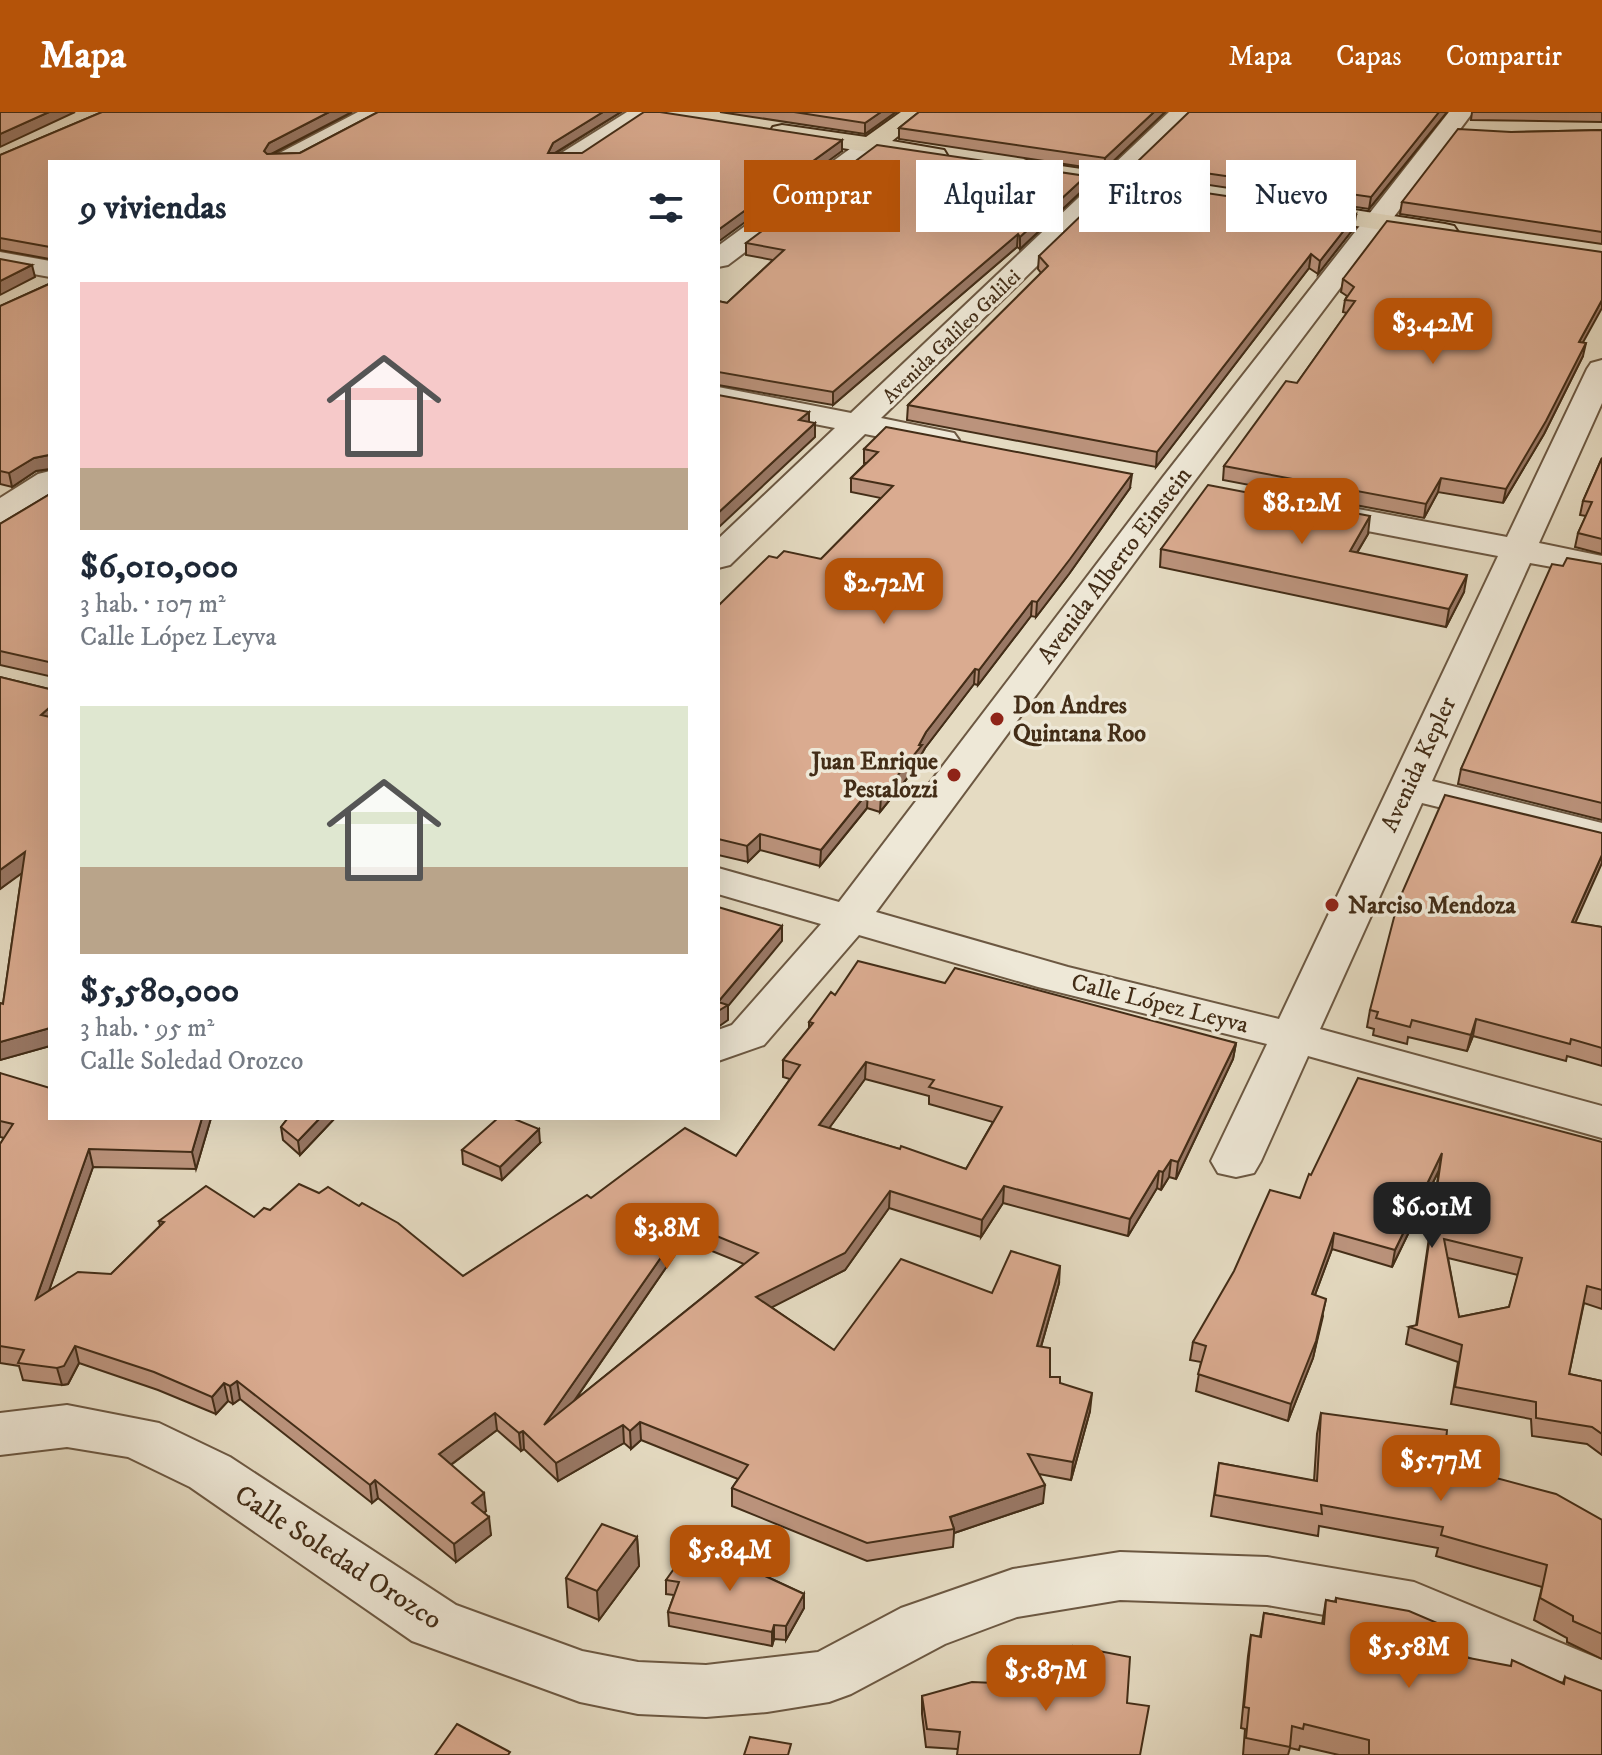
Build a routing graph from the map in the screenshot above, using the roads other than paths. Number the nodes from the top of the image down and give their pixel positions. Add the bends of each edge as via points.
1 (376, 112) edge
2 (916, 112) edge
3 (1183, 112) edge
4 (655, 113) edge
5 (1463, 124) edge
6 (761, 129) edge
7 (871, 145) junction
8 (961, 159) edge
9 (285, 160) edge
10 (568, 160) edge
11 (1132, 160) edge
12 (1079, 211) edge
13 (1356, 219) edge
14 (1378, 222) junction
15 (1468, 235) edge
16 (720, 258) edge
17 (0, 260) edge
18 (46, 281) edge
19 (1602, 369) edge
20 (720, 396) edge
21 (861, 424) junction
22 (971, 445) edge
23 (48, 482) edge
24 (1284, 505) edge
25 (0, 513) edge
26 (1518, 550) junction
27 (720, 556) edge
28 (1602, 566) edge
29 (1407, 787) junction
30 (1602, 835) edge
31 (720, 882) edge
32 (848, 920) junction
33 (1291, 1036) junction
34 (722, 1044) edge
35 (1602, 1122) edge
36 (1236, 1161) dead end
37 (0, 1434) edge
38 (1602, 1688) edge

1 - 9 street
2 - 7 main road
3 - 11 street, Avenida Galileo Galilei
4 - 10 street
5 - 14 street, Avenida Alberto Einstein
6 - 7 main road
7 - 8 main road
7 - 16 street
12 - 21 street, Avenida Galileo Galilei
13 - 14 main road
14 - 15 main road
14 - 32 street, Avenida Alberto Einstein
17 - 18 street
19 - 26 street, Avenida Kepler
20 - 21 street
21 - 22 street
21 - 27 street, Avenida Galileo Galilei
23 - 25 street
24 - 26 street
26 - 28 street
26 - 29 street, Avenida Kepler
29 - 30 street
29 - 33 street, Avenida Kepler
31 - 32 street, Calle López Leyva
32 - 33 street, Calle López Leyva
32 - 34 street, Avenida Alberto Einstein via 748,1035
33 - 35 street, Calle López Leyva
33 - 36 street, Avenida Kepler
37 - 38 street, Calle Soledad Orozco via 67,1426 139,1438 210,1472 434,1623 580,1676 638,1688 706,1691 829,1676 923,1626 1013,1593 1120,1576 1267,1581 1414,1606

